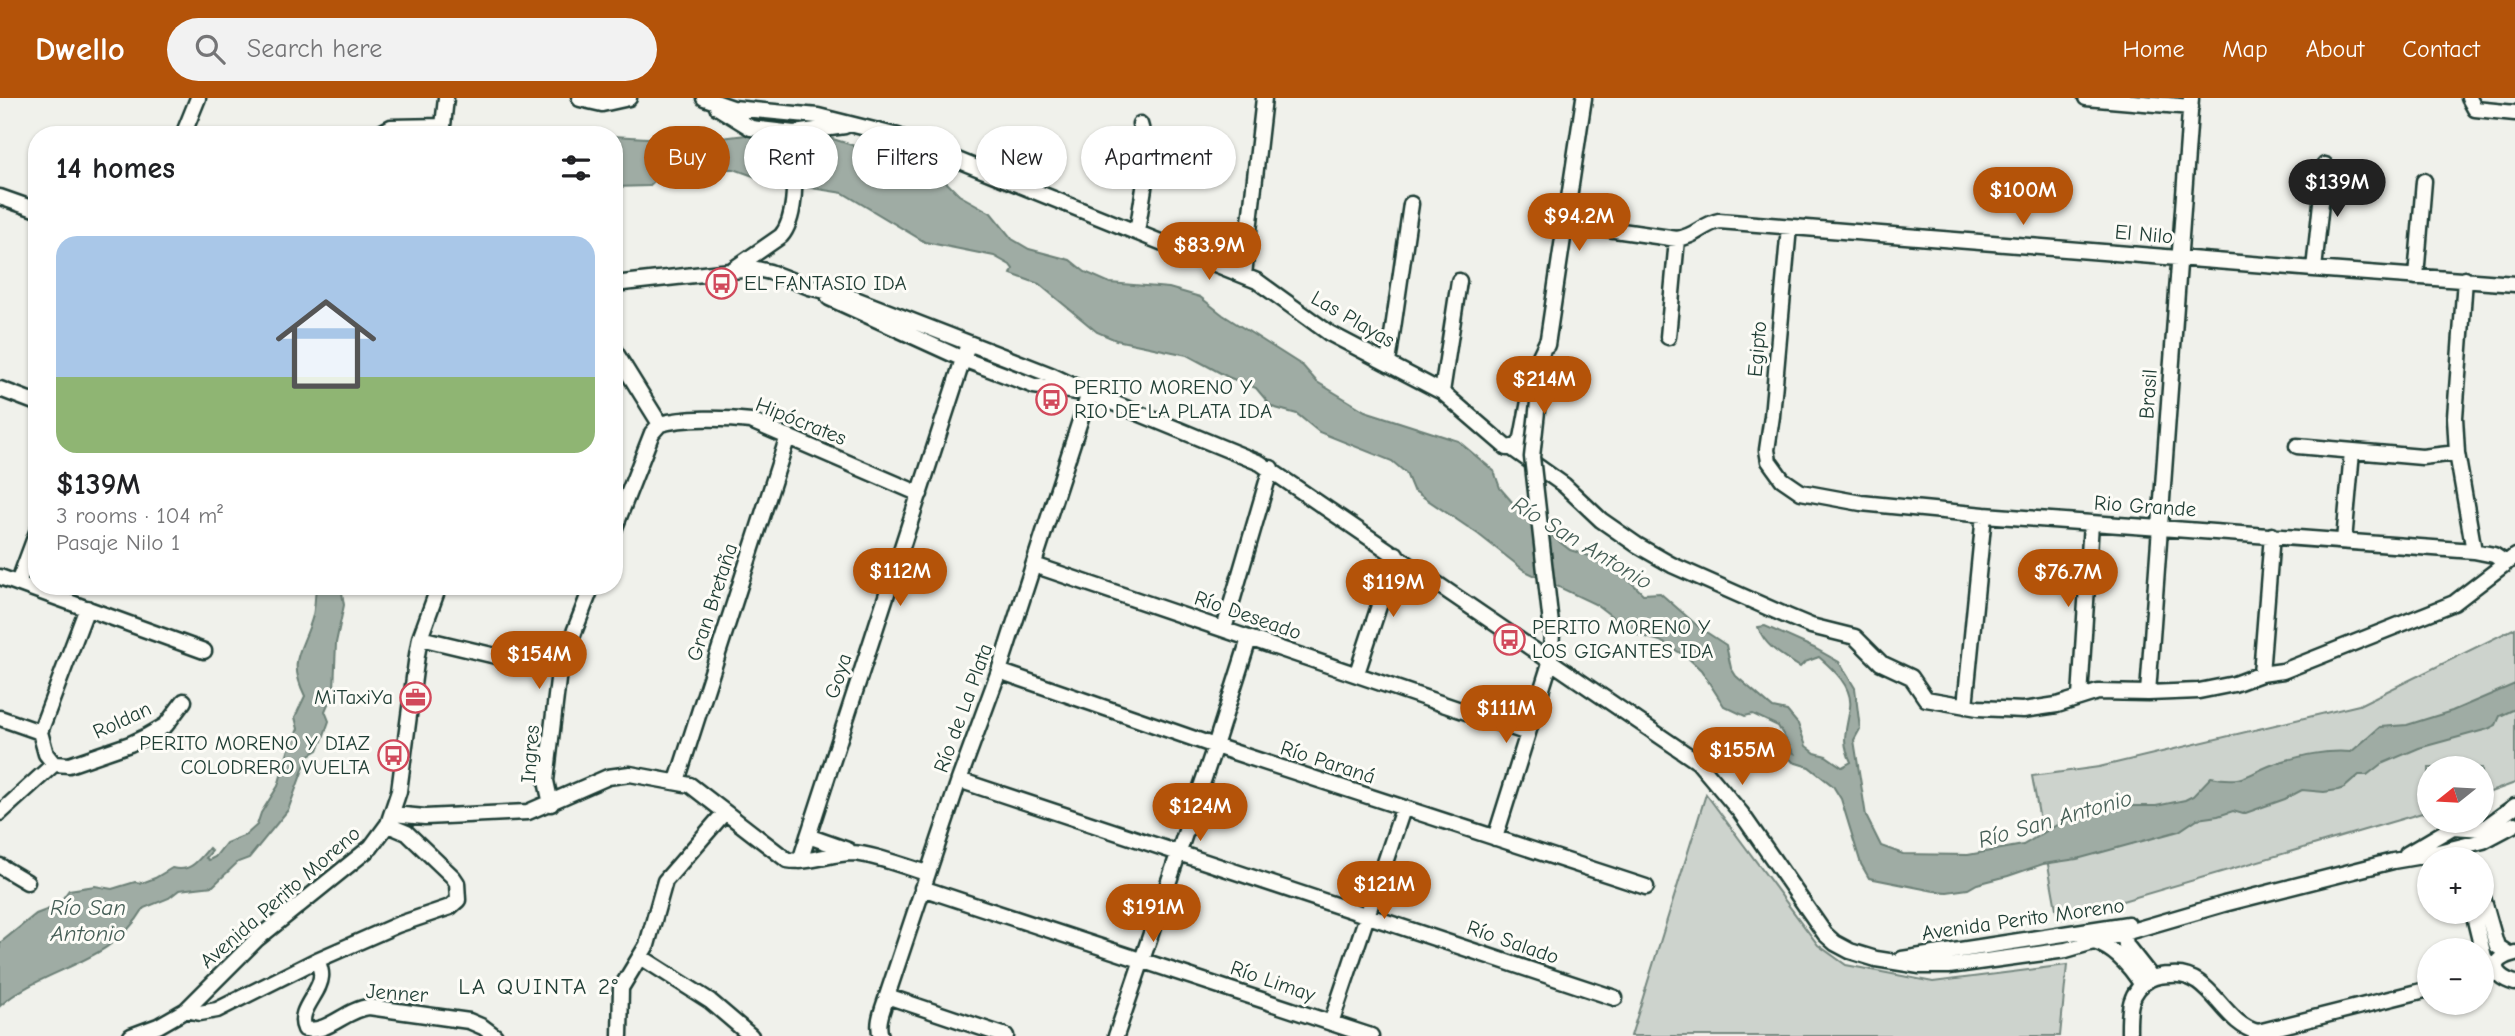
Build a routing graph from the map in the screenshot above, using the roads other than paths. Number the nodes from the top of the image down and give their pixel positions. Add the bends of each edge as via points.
1 (198, 98) edge
2 (446, 98) edge
3 (629, 98) edge
4 (1264, 98) edge
5 (1584, 98) edge
6 (2087, 98) edge
7 (2469, 98) edge
8 (580, 99) edge
9 (706, 99) edge
10 (2191, 102) edge
11 (2515, 113) edge
12 (1140, 124) dead end
13 (854, 125) junction
14 (187, 126) edge
15 (443, 126) edge
16 (748, 126) edge
17 (838, 127) edge
18 (2325, 165) dead end
19 (2424, 181) dead end
20 (793, 189) edge
21 (0, 197) edge
22 (1411, 204) dead end
23 (28, 207) edge
24 (1566, 223) junction
25 (1789, 227) junction
26 (1136, 232) junction
27 (1677, 239) junction
28 (2180, 258) junction
29 (2314, 270) junction
30 (730, 271) junction
31 (1244, 275) junction
32 (2416, 276) junction
33 (2465, 279) junction
34 (1459, 281) dead end
35 (623, 283) edge
36 (2515, 284) edge
37 (809, 287) junction
38 (1668, 337) dead end
39 (1548, 339) junction
40 (968, 344) junction
41 (963, 359) junction
42 (1388, 363) junction
43 (623, 364) edge
44 (0, 389) edge
45 (1442, 392) junction
46 (1088, 393) junction
47 (28, 400) edge
48 (660, 424) junction
49 (788, 436) junction
50 (2298, 446) dead end
51 (1510, 449) junction
52 (2352, 452) junction
53 (2457, 453) junction
54 (1271, 468) junction
55 (1776, 472) joint
56 (920, 494) junction
57 (623, 507) edge
58 (1984, 515) junction
59 (2091, 523) junction
60 (2160, 528) junction
61 (2272, 535) junction
62 (2344, 541) junction
63 (2474, 551) junction
64 (1396, 554) junction
65 (28, 556) edge
66 (2511, 559) edge
67 (1034, 565) junction
68 (0, 577) edge
69 (18, 583) junction
70 (28, 587) edge
71 (52, 595) edge
72 (436, 595) edge
73 (589, 595) edge
74 (88, 608) junction
75 (1224, 629) junction
76 (421, 638) junction
77 (1249, 639) junction
78 (204, 651) dead end
79 (1550, 663) junction
80 (559, 671) junction
81 (999, 671) junction
82 (1357, 673) junction
83 (2261, 674) junction
84 (2148, 693) junction
85 (2080, 697) junction
86 (184, 701) dead end
87 (1965, 706) junction
88 (0, 718) edge
89 (40, 732) junction
90 (1528, 733) junction
91 (1215, 746) junction
92 (62, 764) junction
93 (959, 780) junction
94 (677, 781) junction
95 (551, 804) junction
96 (2515, 806) edge
97 (1403, 809) junction
98 (725, 812) junction
99 (0, 814) edge
100 (390, 819) junction
101 (2494, 821) edge
102 (2515, 824) edge
103 (2445, 833) edge
104 (2442, 835) junction
105 (808, 836) junction
106 (1494, 838) junction
107 (2445, 847) edge
108 (2478, 847) edge
109 (1179, 852) junction
110 (856, 853) junction
111 (2417, 859) edge
112 (800, 861) junction
113 (2393, 861) junction
114 (0, 866) edge
115 (927, 873) junction
116 (27, 882) dead end
117 (1646, 887) dead end
118 (922, 888) junction
119 (1368, 915) junction
120 (2157, 922) junction
121 (2476, 924) edge
122 (2490, 924) edge
123 (2124, 932) junction
124 (2094, 942) junction
125 (641, 957) junction
126 (1142, 959) junction
127 (317, 960) junction
128 (1896, 960) junction
129 (2496, 967) edge
130 (2147, 982) junction
131 (2515, 983) edge
132 (2417, 992) edge
133 (887, 996) junction
134 (1615, 998) dead end
135 (186, 1010) junction
136 (1332, 1023) junction
137 (149, 1033) edge
138 (131, 1036) edge
139 (495, 1036) edge
140 (620, 1036) edge
141 (751, 1036) edge
142 (881, 1036) edge
143 (1006, 1036) edge
144 (1116, 1036) edge
145 (1371, 1036) edge
146 (2129, 1036) edge

1 - 14 street
2 - 15 street
3 - 8 street via 602,104
4 - 31 street
5 - 24 street
6 - 10 street
7 - 11 street via 2475,109
9 - 13 street, Las Playas via 733,108 794,112
9 - 16 street
10 - 28 street, Brasil
12 - 26 street via 1149,157
13 - 17 street
13 - 26 street, Las Playas via 898,135
18 - 29 street
19 - 32 street
20 - 30 street via 787,229
21 - 23 street
22 - 42 street
24 - 27 street
24 - 39 street
25 - 27 street, El Nilo via 1719,220 1694,236
25 - 28 street, El Nilo
25 - 55 street, Egipto via 1767,450
26 - 31 street, Las Playas
27 - 38 street
28 - 29 street, El Nilo
28 - 60 street, Brasil
29 - 32 street, El Nilo
30 - 35 street, Avenida Perito Moreno
30 - 37 street, Avenida Perito Moreno via 757,269
31 - 42 street, Las Playas via 1329,333
32 - 33 street, El Nilo
33 - 36 street, El Nilo
33 - 53 street via 2454,402
34 - 45 street
37 - 40 street, Avenida Perito Moreno via 853,299
37 - 41 street, Avenida Perito Moreno
39 - 51 street via 1536,364 1522,438
39 - 79 street, bridge via 1532,457 1552,633
40 - 41 street, Goya
40 - 46 street, Avenida Perito Moreno
41 - 46 street, Avenida Perito Moreno via 1034,386
41 - 56 street, Goya
42 - 45 street, Las Playas
43 - 48 street
44 - 47 street
45 - 51 street, Las Playas
46 - 54 street, Avenida Perito Moreno
46 - 67 street, Río de La Plata
48 - 49 street, Hipócrates via 736,419
48 - 57 street via 652,433
49 - 56 street, Hipócrates
49 - 94 street, Gran Bretaña
50 - 52 street
51 - 87 street, Las Playas via 1564,485 1601,520 1672,565 1811,626 1855,637 1881,663 1911,677 1926,699
52 - 53 street via 2422,457
52 - 62 street
53 - 63 street
54 - 64 street, Avenida Perito Moreno
54 - 75 street
55 - 58 street, Rio Grande via 1801,492
56 - 105 street, Goya
58 - 59 street, Rio Grande
58 - 87 street
59 - 60 street, Rio Grande
59 - 85 street
60 - 61 street, Rio Grande
60 - 84 street, Brasil
61 - 62 street, Rio Grande
61 - 83 street
62 - 63 street, Rio Grande
63 - 66 street, Rio Grande
64 - 79 street, Avenida Perito Moreno
64 - 82 street
65 - 69 street
66 - 83 street, Las Playas via 2470,593 2444,607 2299,665
67 - 75 street, Río Deseado
67 - 81 street, Río de La Plata
68 - 69 street
69 - 70 street
71 - 74 street
72 - 76 street, Avenida Perito Moreno
73 - 80 street, Ingres
74 - 78 street
74 - 89 street
75 - 77 street, Río Deseado
76 - 80 street
76 - 100 street, Avenida Perito Moreno via 399,790
77 - 82 street, Río Deseado
77 - 91 street
79 - 90 street
79 - 128 street, Avenida Perito Moreno via 1698,762 1741,813 1816,924 1835,943 1860,954
80 - 95 street, Ingres via 547,781
81 - 91 street, Río Paraná
81 - 93 street, Río de La Plata
82 - 90 street, Río Deseado
83 - 84 street, Las Playas via 2199,691
84 - 85 street, Las Playas via 2098,692
85 - 87 street, Las Playas via 2023,709
86 - 92 street, Roldan via 166,725 147,736
88 - 89 street
89 - 92 street via 46,754
90 - 106 street
91 - 97 street, Río Paraná
91 - 109 street
92 - 99 street, Roldan
93 - 109 street, Río Salado
93 - 115 street, Río de La Plata
94 - 95 street via 614,775
94 - 98 street via 690,785
95 - 100 street via 520,814
96 - 101 street, Avenida Perito Moreno
97 - 106 street, Río Paraná
97 - 119 street
98 - 112 street via 780,857
98 - 125 street via 665,881
100 - 127 street via 453,877 458,900
100 - 135 street, Avenida Perito Moreno via 371,847 257,939
102 - 108 street, Avenida Perito Moreno
103 - 104 street, Avenida Perito Moreno
104 - 107 street via 2440,842
104 - 113 street, Avenida Perito Moreno
105 - 110 street
105 - 112 street, Goya
106 - 117 street, Río Paraná
109 - 119 street, Río Salado
109 - 126 street
110 - 112 street
110 - 115 street
111 - 113 street, Avenida Perito Moreno
113 - 120 street, Avenida Perito Moreno
114 - 116 street
115 - 118 street, Río de La Plata
118 - 126 street, Río Limay
118 - 133 street, Río de La Plata
119 - 134 street, Río Salado
119 - 136 street
120 - 123 street, Avenida Perito Moreno
120 - 128 street, Avenida Perito Moreno
121 - 129 street via 2484,957
122 - 129 street via 2497,946
123 - 124 street, Avenida Perito Moreno
123 - 130 street via 2126,946
124 - 128 street, Avenida Perito Moreno via 2055,952 1949,965 1920,966
124 - 130 street via 2110,948
125 - 140 street via 621,988
125 - 141 street via 710,1001
126 - 136 street, Río Limay
126 - 144 street
127 - 135 street via 217,1010
127 - 139 street, Jenner via 321,978 303,1016 305,1029 320,1029 369,1007 469,1021
129 - 131 street
130 - 132 street via 2178,974 2196,980 2236,1022 2258,1032
130 - 146 street via 2131,1001
133 - 142 street, Río de La Plata via 878,1029
133 - 143 street
135 - 137 street, Avenida Perito Moreno
136 - 145 street, Río Limay
137 - 138 street, Avenida Perito Moreno

